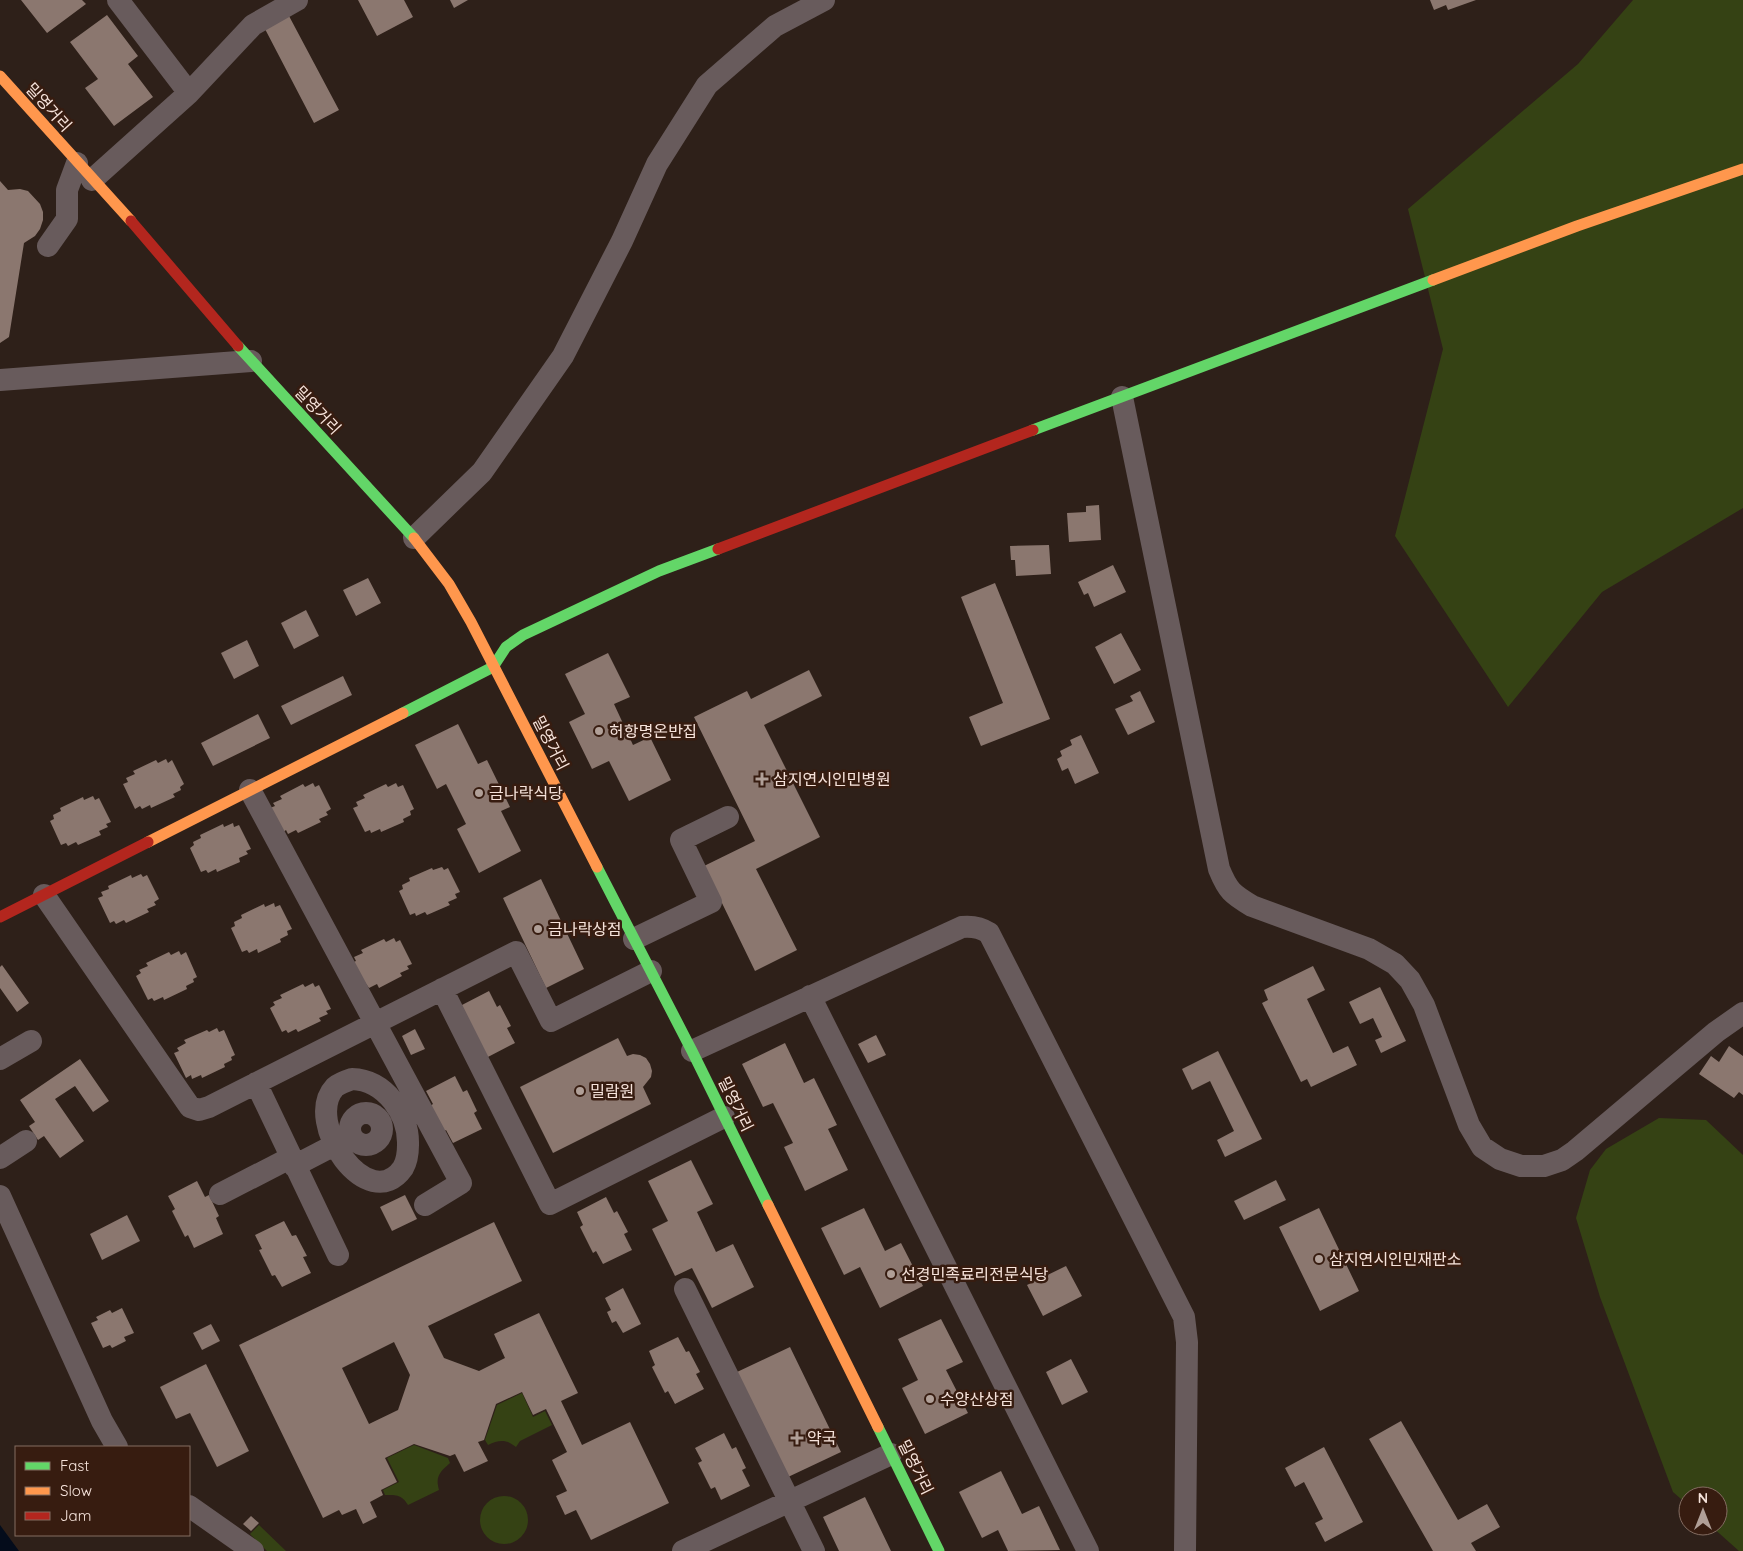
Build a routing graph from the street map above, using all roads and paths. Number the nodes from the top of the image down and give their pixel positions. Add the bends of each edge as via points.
1 (118, 0) edge
2 (296, 0) edge
3 (824, 0) edge
4 (0, 76) edge
5 (189, 93) junction
6 (77, 163) junction
7 (1743, 169) edge
8 (92, 180) junction
9 (48, 246) dead end
10 (251, 361) junction
11 (0, 380) edge
12 (1122, 397) junction
13 (414, 538) junction
14 (494, 667) junction
15 (250, 790) junction
16 (728, 817) dead end
17 (44, 895) junction
18 (0, 917) edge
19 (634, 939) junction
20 (651, 972) junction
21 (442, 989) junction
22 (810, 996) junction
23 (1743, 1013) edge
24 (376, 1022) junction
25 (31, 1041) dead end
26 (692, 1051) junction
27 (0, 1059) edge
28 (256, 1083) junction
29 (399, 1112) junction
30 (724, 1117) junction
31 (26, 1141) dead end
32 (343, 1141) junction
33 (0, 1158) edge
34 (292, 1162) junction
35 (220, 1194) dead end
36 (0, 1196) edge
37 (425, 1205) dead end
38 (338, 1255) dead end
39 (685, 1290) dead end
40 (115, 1446) edge
41 (891, 1454) junction
42 (790, 1501) junction
43 (190, 1507) edge
44 (253, 1551) edge
45 (683, 1551) edge
46 (814, 1551) edge
47 (939, 1551) edge
48 (1088, 1551) edge
49 (1186, 1551) edge

1 - 5 street
2 - 5 street via 253,26
3 - 13 street via 776,26 707,85 657,164 563,356 482,472
4 - 6 street, 밀영거리
5 - 8 street
6 - 8 street, 밀영거리
6 - 9 street via 67,190 67,219
7 - 12 street via 1577,226
8 - 10 street, 밀영거리
10 - 11 street
10 - 13 street, 밀영거리
12 - 14 street via 659,571 523,635 506,647
12 - 23 street via 1226,887 1252,906 1369,949 1396,964 1410,980 1424,1005 1469,1125 1482,1147 1500,1160 1521,1166 1544,1166 1562,1160
13 - 14 street, 밀영거리 via 449,584
14 - 15 street
14 - 19 street, 밀영거리
15 - 17 street
15 - 24 street
16 - 19 street via 681,840 711,902
17 - 18 street
17 - 28 street via 190,1108 209,1107
19 - 20 street, 밀영거리
20 - 21 street via 551,1021 516,952
20 - 26 street, 밀영거리
21 - 24 street
21 - 30 street via 550,1204
22 - 26 street
22 - 48 street
22 - 49 street via 962,926 983,928 989,933 1184,1317 1187,1342
24 - 28 street
24 - 29 street
25 - 27 street
26 - 30 street, 밀영거리
28 - 34 street
29 - 32 street via 382,1129 376,1142 363,1145
29 - 32 street via 391,1099 371,1083 362,1079 343,1082 335,1088 327,1106 329,1131
29 - 32 street via 407,1129 408,1154 406,1164 392,1178 383,1181 364,1177 344,1161
29 - 37 street via 461,1183
30 - 41 street, 밀영거리
31 - 33 street
32 - 34 street
34 - 35 street
34 - 38 street
36 - 40 street
39 - 42 street
41 - 42 street
41 - 47 street, 밀영거리
42 - 45 street
42 - 46 street
43 - 44 street

